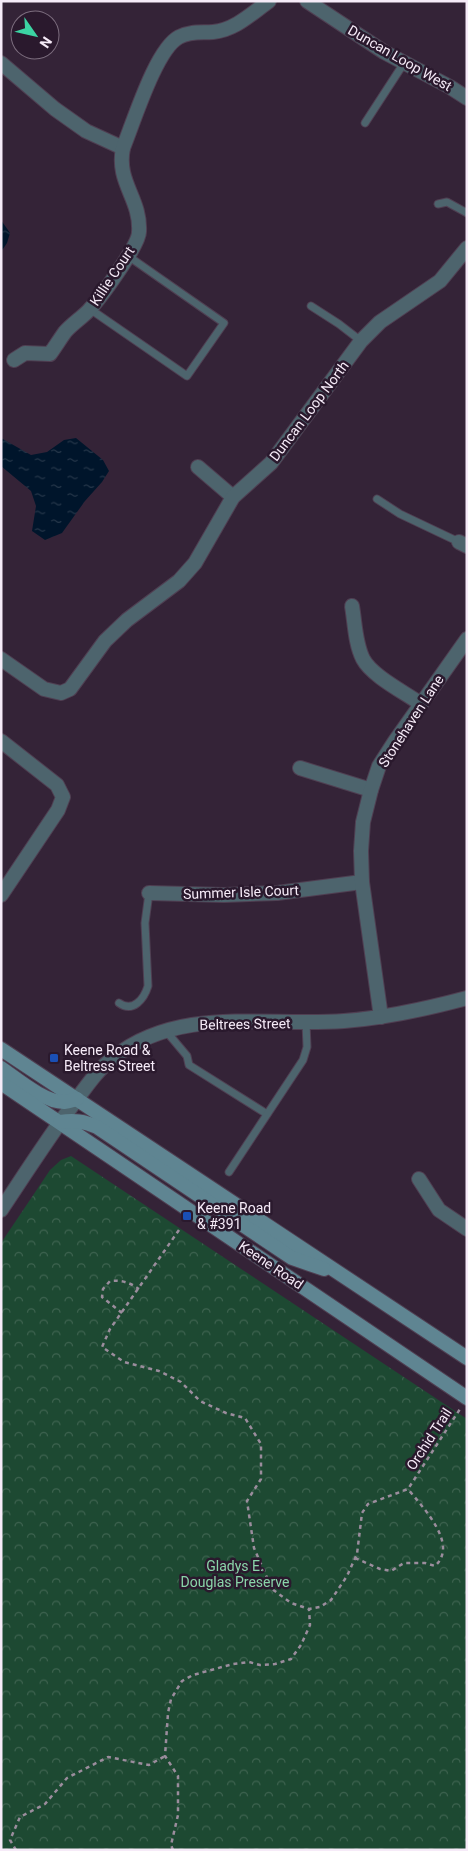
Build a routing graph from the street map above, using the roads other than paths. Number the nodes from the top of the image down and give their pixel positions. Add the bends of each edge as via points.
1 (269, 1) edge
2 (308, 1) edge
3 (1, 63) edge
4 (404, 63) junction
5 (467, 98) edge
6 (365, 123) dead end
7 (123, 148) junction
8 (438, 204) dead end
9 (467, 213) edge
10 (467, 248) edge
11 (128, 256) junction
12 (311, 306) dead end
13 (90, 309) junction
14 (361, 341) junction
15 (14, 360) dead end
16 (198, 467) dead end
17 (234, 497) junction
18 (377, 498) dead end
19 (463, 544) edge
20 (352, 606) dead end
21 (467, 638) edge
22 (1, 660) edge
23 (421, 704) junction
24 (1, 741) edge
25 (300, 768) dead end
26 (371, 790) junction
27 (362, 882) junction
28 (149, 893) joint
29 (1, 895) edge
30 (467, 998) edge
31 (119, 1003) dead end
32 (381, 1017) junction
33 (306, 1023) junction
34 (165, 1030) junction
35 (1, 1049) edge
36 (1, 1068) edge
37 (1, 1083) edge
38 (77, 1099) junction
39 (267, 1114) junction
40 (60, 1122) junction
41 (229, 1172) dead end
42 (419, 1179) dead end
43 (1, 1210) edge
44 (467, 1229) edge
45 (343, 1276) junction
46 (467, 1358) edge
47 (464, 1403) edge

1 - 7 street via 235,27 179,37 165,49
2 - 4 street, Duncan Loop West
3 - 7 street via 78,126
4 - 5 street, Duncan Loop West
4 - 6 lane
7 - 11 street, Killie Court via 120,161 122,175 136,207 139,234
8 - 9 lane via 447,202
10 - 14 street, Duncan Loop North via 440,281 380,322
11 - 13 street, Killie Court
11 - 13 lane via 224,323 187,376
12 - 14 lane
13 - 15 street, Killie Court via 66,332 50,354 25,353
14 - 17 street, Duncan Loop North via 271,463
16 - 17 street
17 - 22 street, Duncan Loop North via 195,563 179,581 105,640 70,689 61,693 44,689
18 - 19 lane via 400,514
20 - 23 street via 358,645 364,660 376,673
21 - 23 street, Stonehaven Lane
23 - 26 street, Stonehaven Lane via 379,766
24 - 29 street via 57,785 63,797 58,810
25 - 26 street
26 - 27 street, Stonehaven Lane via 363,822
27 - 28 street, Summer Isle Court via 278,893
27 - 32 street, Stonehaven Lane
28 - 31 lane via 145,923 148,986 139,1003 128,1006
30 - 32 street, Beltrees Street
32 - 33 street, Beltrees Street
33 - 34 street, Beltrees Street via 210,1022
33 - 39 lane via 307,1047 303,1060
34 - 38 street, Beltrees Street via 130,1046 112,1059
34 - 39 lane via 187,1056 189,1065
35 - 38 main road
36 - 38 main road via 51,1099 64,1102
37 - 40 main road, Keene Road
38 - 40 street, Beltrees Street
38 - 45 main road
39 - 41 lane
40 - 43 street, Beltrees Street
40 - 45 main road via 74,1120 97,1128 292,1258
40 - 47 main road, Keene Road
42 - 44 street via 439,1210
45 - 46 main road

